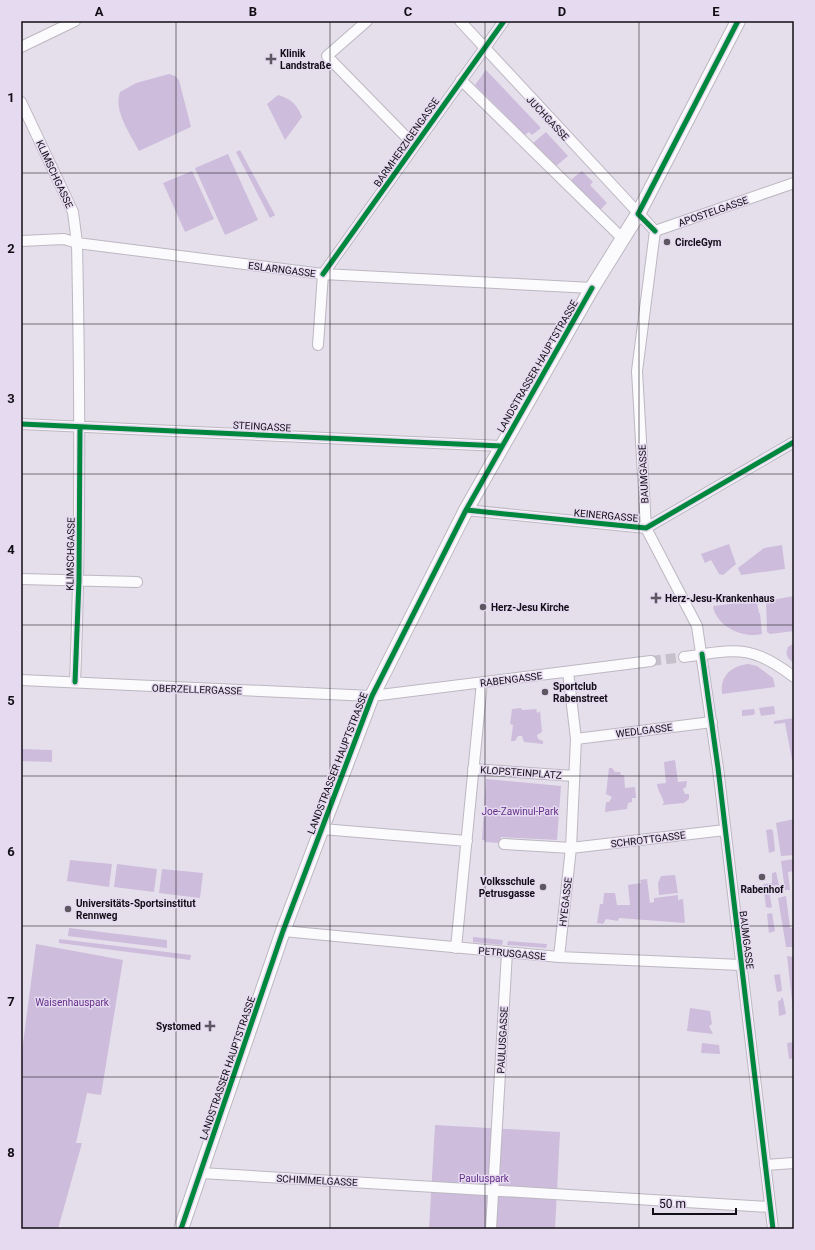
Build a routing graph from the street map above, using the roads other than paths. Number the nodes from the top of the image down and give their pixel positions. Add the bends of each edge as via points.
1 (75, 21) edge
2 (367, 21) edge
3 (460, 21) edge
4 (504, 21) edge
5 (733, 23) edge
6 (21, 47) edge
7 (484, 48) junction
8 (461, 80) junction
9 (21, 102) edge
10 (414, 145) junction
11 (794, 183) edge
12 (638, 214) junction
13 (654, 231) junction
14 (622, 238) junction
15 (21, 241) edge
16 (77, 243) junction
17 (323, 274) junction
18 (592, 288) junction
19 (318, 345) dead end
20 (21, 424) edge
21 (80, 427) junction
22 (794, 442) edge
23 (501, 446) junction
24 (466, 510) junction
25 (646, 528) junction
26 (21, 579) edge
27 (79, 580) junction
28 (137, 582) dead end
29 (702, 654) junction
30 (684, 657) tunnel mouth
31 (651, 661) tunnel mouth
32 (568, 672) junction
33 (794, 677) edge
34 (21, 680) edge
35 (75, 682) junction
36 (482, 682) junction
37 (372, 696) junction
38 (712, 722) junction
39 (576, 739) junction
40 (474, 768) junction
41 (574, 776) junction
42 (322, 829) junction
43 (726, 830) junction
44 (467, 841) junction
45 (504, 844) dead end
46 (571, 848) junction
47 (283, 931) junction
48 (456, 948) junction
49 (507, 952) junction
50 (559, 957) junction
51 (742, 966) junction
52 (794, 1163) edge
53 (765, 1165) junction
54 (202, 1173) junction
55 (494, 1190) junction
56 (770, 1207) junction
57 (181, 1229) edge
58 (491, 1229) edge
59 (773, 1229) edge

1 - 6 street
2 - 10 street via 327,56
3 - 7 street, JUCHGASSE
4 - 7 street, BARMHERZIGENGASSE
5 - 12 main road, LANDSTRASSER HAUPTSTRASSE
7 - 8 street, BARMHERZIGENGASSE
7 - 12 street, JUCHGASSE
8 - 10 street, BARMHERZIGENGASSE
8 - 14 street
9 - 16 street, KLIMSCHGASSE via 73,212
10 - 17 street, BARMHERZIGENGASSE
11 - 13 street, APOSTELGASSE
12 - 13 street
12 - 14 main road, LANDSTRASSER HAUPTSTRASSE
13 - 25 street, BAUMGASSE via 637,371
14 - 18 main road, LANDSTRASSER HAUPTSTRASSE
15 - 16 street, ESLARNGASSE via 64,239
16 - 17 street, ESLARNGASSE
16 - 21 street, KLIMSCHGASSE
17 - 18 street, ESLARNGASSE
17 - 19 street
18 - 23 main road, LANDSTRASSER HAUPTSTRASSE
20 - 21 street, STEINGASSE
21 - 23 street, STEINGASSE
21 - 27 street, KLIMSCHGASSE
22 - 25 street, KEINERGASSE
23 - 24 main road, LANDSTRASSER HAUPTSTRASSE
24 - 25 street, KEINERGASSE
24 - 37 main road, LANDSTRASSER HAUPTSTRASSE
25 - 29 street, BAUMGASSE via 697,626
26 - 27 street
27 - 28 street
27 - 35 street, KLIMSCHGASSE
29 - 30 street
29 - 33 street via 748,652 774,663
29 - 38 street, BAUMGASSE
31 - 32 street, RABENGASSE
32 - 36 street, RABENGASSE
32 - 39 street
34 - 35 street, OBERZELLERGASSE
35 - 37 street, OBERZELLERGASSE
36 - 37 street, RABENGASSE
36 - 40 street
37 - 42 main road, LANDSTRASSER HAUPTSTRASSE
38 - 39 street, WEDLGASSE
38 - 43 street, BAUMGASSE
39 - 41 street
40 - 41 street, KLOPSTEINPLATZ
40 - 44 street, KLOPSTEINPLATZ
41 - 46 street, KLOPSTEINPLATZ
42 - 44 street
42 - 47 main road, LANDSTRASSER HAUPTSTRASSE
43 - 46 street, SCHROTTGASSE
43 - 51 street, BAUMGASSE
44 - 48 street, KLOPSTEINPLATZ
45 - 46 street
46 - 50 street, HYEGASSE
47 - 48 street, PETRUSGASSE
47 - 54 main road, LANDSTRASSER HAUPTSTRASSE
48 - 49 street, PETRUSGASSE
49 - 50 street, PETRUSGASSE
49 - 55 street, PAULUSGASSE
50 - 51 street, PETRUSGASSE
51 - 53 street, BAUMGASSE
52 - 53 street
53 - 56 street, BAUMGASSE
54 - 55 street, SCHIMMELGASSE
54 - 57 main road, LANDSTRASSER HAUPTSTRASSE
55 - 56 street, SCHIMMELGASSE
55 - 58 street, PAULUSGASSE
56 - 59 street, BAUMGASSE

